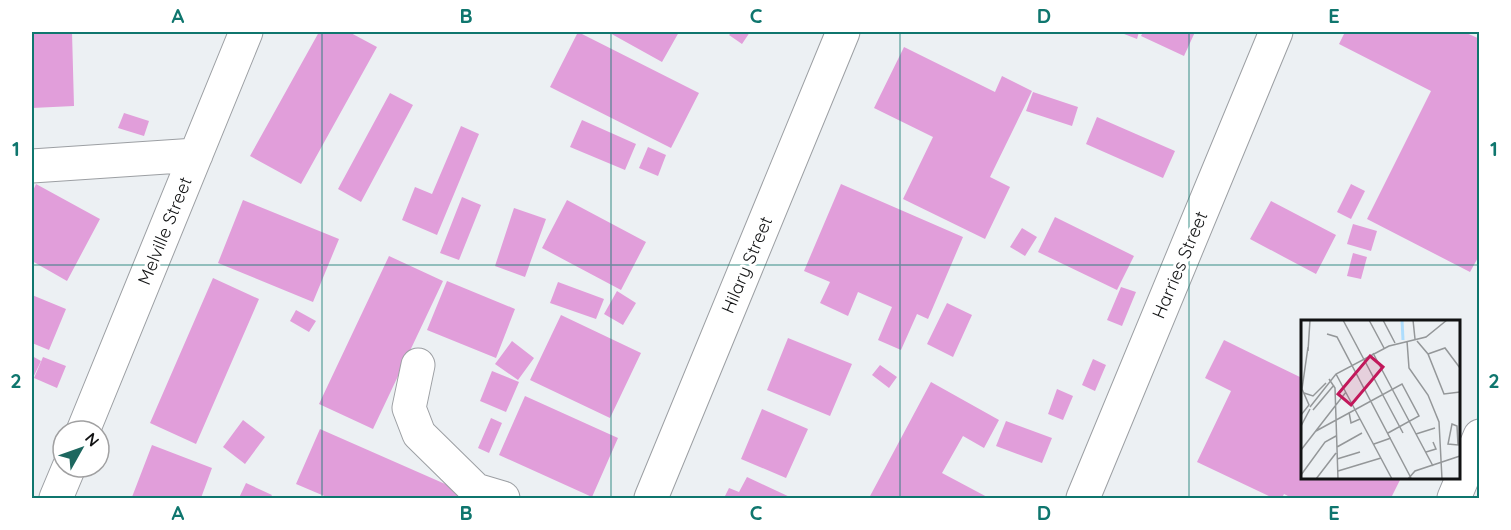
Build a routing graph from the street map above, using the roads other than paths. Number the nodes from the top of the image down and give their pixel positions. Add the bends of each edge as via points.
1 (246, 32) edge
2 (843, 32) edge
3 (1276, 32) edge
4 (196, 155) junction
5 (32, 166) edge
6 (418, 365) dead end
7 (88, 419) edge
8 (1479, 436) edge
9 (64, 479) edge
10 (56, 498) edge
11 (503, 498) edge
12 (651, 498) edge
13 (1083, 498) edge
14 (1454, 498) edge

1 - 4 street, Melville Street
2 - 12 street, Hilary Street
3 - 13 street, Harries Street
4 - 5 street
4 - 7 street, Melville Street
6 - 11 street via 409,408 418,434 476,490
8 - 14 street
9 - 10 street

